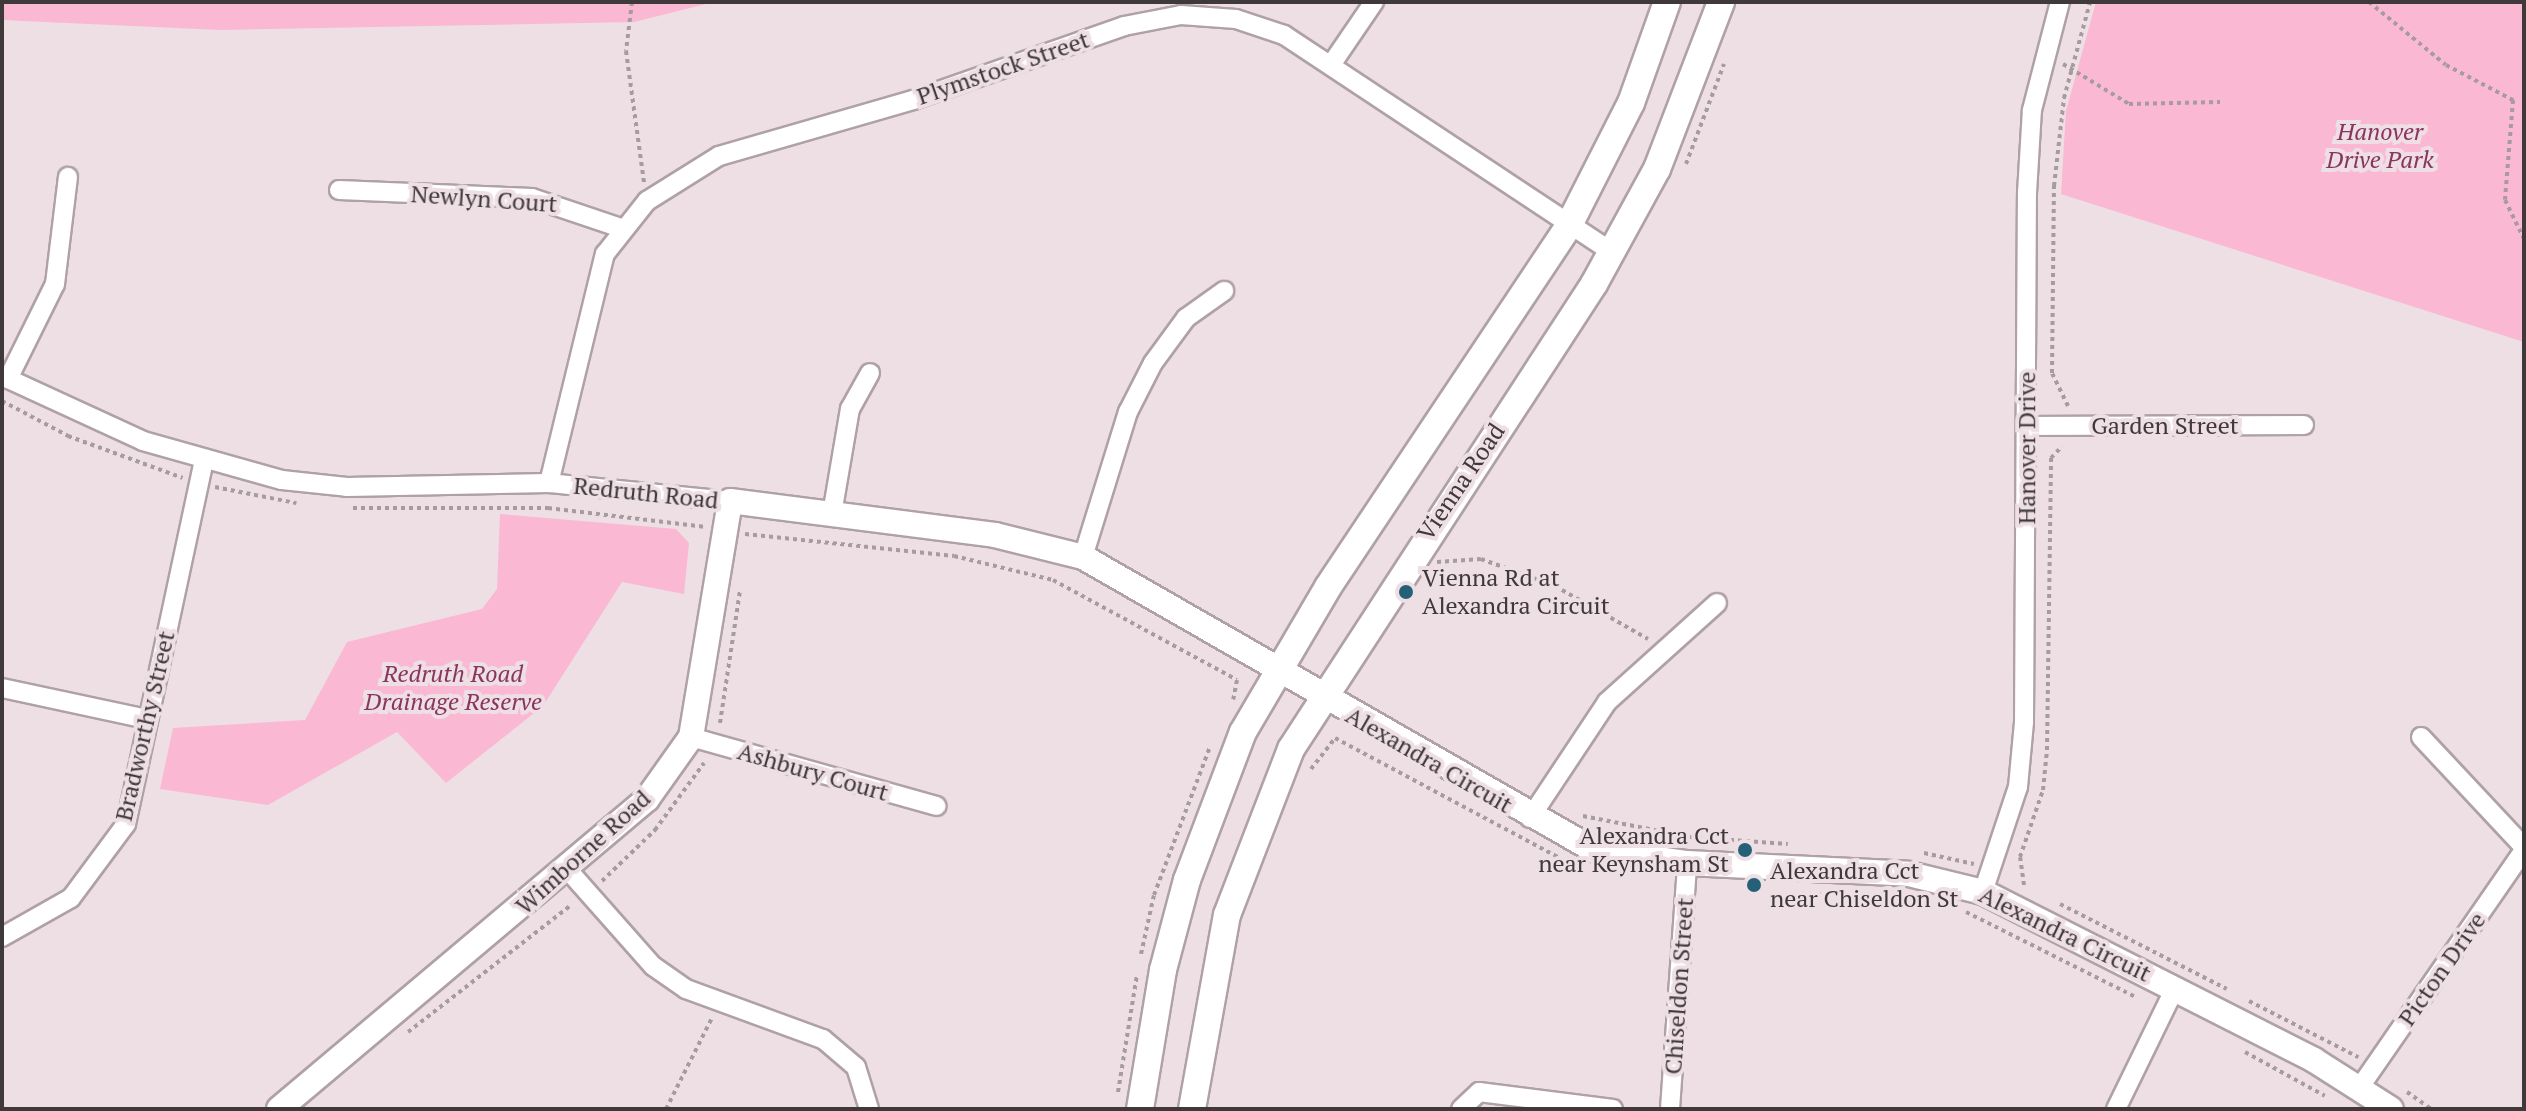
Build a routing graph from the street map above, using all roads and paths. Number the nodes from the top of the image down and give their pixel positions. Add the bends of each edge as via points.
1 (632, 2) edge
2 (1374, 2) edge
3 (1667, 2) edge
4 (1721, 2) edge
5 (2060, 2) edge
6 (2090, 2) edge
7 (2369, 2) edge
8 (2045, 53) junction
9 (1727, 57) dead end
10 (1333, 62) junction
11 (2072, 70) junction
12 (2220, 102) dead end
13 (68, 177) dead end
14 (1677, 180) dead end
15 (339, 190) dead end
16 (647, 201) junction
17 (1569, 225) junction
18 (624, 229) junction
19 (2524, 239) edge
20 (1612, 252) junction
21 (1224, 291) dead end
22 (870, 373) dead end
23 (5, 378) edge
24 (2, 401) edge
25 (2071, 408) dead end
26 (2304, 425) dead end
27 (2027, 426) junction
28 (2067, 436) dead end
29 (204, 461) junction
30 (199, 482) junction
31 (549, 483) junction
32 (301, 503) dead end
33 (347, 507) dead end
34 (729, 514) junction
35 (832, 514) junction
36 (752, 538) junction
37 (746, 545) dead end
38 (1443, 551) dead end
39 (1083, 557) junction
40 (1434, 562) junction
41 (1427, 571) dead end
42 (741, 578) dead end
43 (1717, 603) dead end
44 (1662, 651) junction
45 (1274, 672) junction
46 (2, 688) edge
47 (1320, 698) junction
48 (1234, 699) dead end
49 (147, 719) junction
50 (720, 723) dead end
51 (691, 737) junction
52 (2421, 737) dead end
53 (1305, 779) dead end
54 (936, 806) dead end
55 (1573, 814) dead end
56 (1530, 818) junction
57 (1795, 844) dead end
58 (2524, 849) edge
59 (1915, 852) dead end
60 (1687, 863) junction
61 (1970, 863) dead end
62 (568, 870) junction
63 (1588, 871) dead end
64 (2010, 877) dead end
65 (2020, 884) junction
66 (2035, 891) dead end
67 (1787, 892) dead end
68 (1983, 892) junction
69 (2049, 898) dead end
70 (1936, 903) dead end
71 (1950, 904) dead end
72 (570, 906) dead end
73 (2, 937) edge
74 (2175, 988) junction
75 (718, 1006) junction
76 (2164, 1010) junction
77 (401, 1037) dead end
78 (2233, 1046) dead end
79 (2359, 1057) dead end
80 (2360, 1087) junction
81 (2330, 1098) dead end
82 (2396, 1098) edge
83 (279, 1109) edge
84 (666, 1109) edge
85 (869, 1109) edge
86 (1140, 1109) edge
87 (1192, 1109) edge
88 (1461, 1109) edge
89 (1613, 1109) edge
90 (1670, 1109) edge
91 (2116, 1109) edge
92 (2431, 1109) edge

1 - 16 path via 626,51
2 - 10 street
3 - 17 main road via 1631,103
4 - 20 main road, Vienna Road via 1657,169
5 - 8 street, Hanover Drive
6 - 11 path
7 - 19 path via 2446,65 2513,100 2505,200
8 - 11 path
8 - 27 street, Hanover Drive via 2027,193
9 - 14 path
10 - 16 street, Plymstock Street via 1236,19 1181,15 1124,26 913,100 719,156
10 - 17 street, Plymstock Street
11 - 12 path via 2129,104
11 - 25 path via 2054,186 2052,373
13 - 23 street via 55,284
15 - 18 street, Newlyn Court via 532,198
16 - 18 street, Plymstock Street
17 - 20 street, Plymstock Street
17 - 45 main road
18 - 31 street, Plymstock Street via 605,254
20 - 47 main road, Vienna Road
21 - 39 street via 1186,318 1153,363 1123,426
22 - 35 street via 850,409
23 - 29 street, Redruth Road via 71,413
24 - 30 path via 68,436
26 - 27 street, Garden Street
27 - 68 street, Hanover Drive via 2018,787
28 - 65 path via 2051,458 2047,750 2043,790 2020,857
29 - 30 street, Bradworthy Street
29 - 31 street, Redruth Road via 347,487
30 - 32 path via 254,499
30 - 49 street, Bradworthy Street
31 - 34 street, Redruth Road
33 - 34 path via 548,508 690,528
34 - 35 street, Redruth Road
34 - 36 path
34 - 51 street, Wimborne Road
35 - 39 street, Redruth Road via 995,535
36 - 37 path
36 - 48 path via 768,533 954,556 1053,580 1237,680
38 - 40 path
39 - 45 street, Redruth Road
40 - 41 path
40 - 44 path via 1481,559 1555,586 1631,624
42 - 50 path
43 - 44 street
44 - 56 street via 1607,702
45 - 47 street, Alexandra Circuit
45 - 86 main road via 1210,809 1187,880 1156,1000
46 - 49 street
47 - 56 street, Alexandra Circuit
47 - 87 main road, Vienna Road via 1275,785 1227,915
49 - 73 street, Bradworthy Street via 126,824 103,864 71,898
51 - 54 street, Ashbury Court
51 - 62 street, Wimborne Road via 647,799
52 - 58 street
53 - 63 path via 1335,738
55 - 57 path via 1690,837
56 - 60 street, Alexandra Circuit via 1594,850
58 - 80 street, Picton Drive
59 - 61 path
60 - 68 street, Alexandra Circuit via 1909,874
60 - 90 street, Chiseldon Street
62 - 75 street via 653,966
62 - 83 street, Wimborne Road
64 - 65 path
65 - 66 path
67 - 70 path
68 - 74 street, Alexandra Circuit
69 - 79 path
71 - 76 path
72 - 77 path
74 - 76 street
74 - 80 street, Alexandra Circuit
75 - 84 path
75 - 85 street via 823,1039 856,1067
76 - 91 street
78 - 81 path
80 - 82 street, Alexandra Circuit
82 - 92 path
88 - 89 street via 1479,1092

